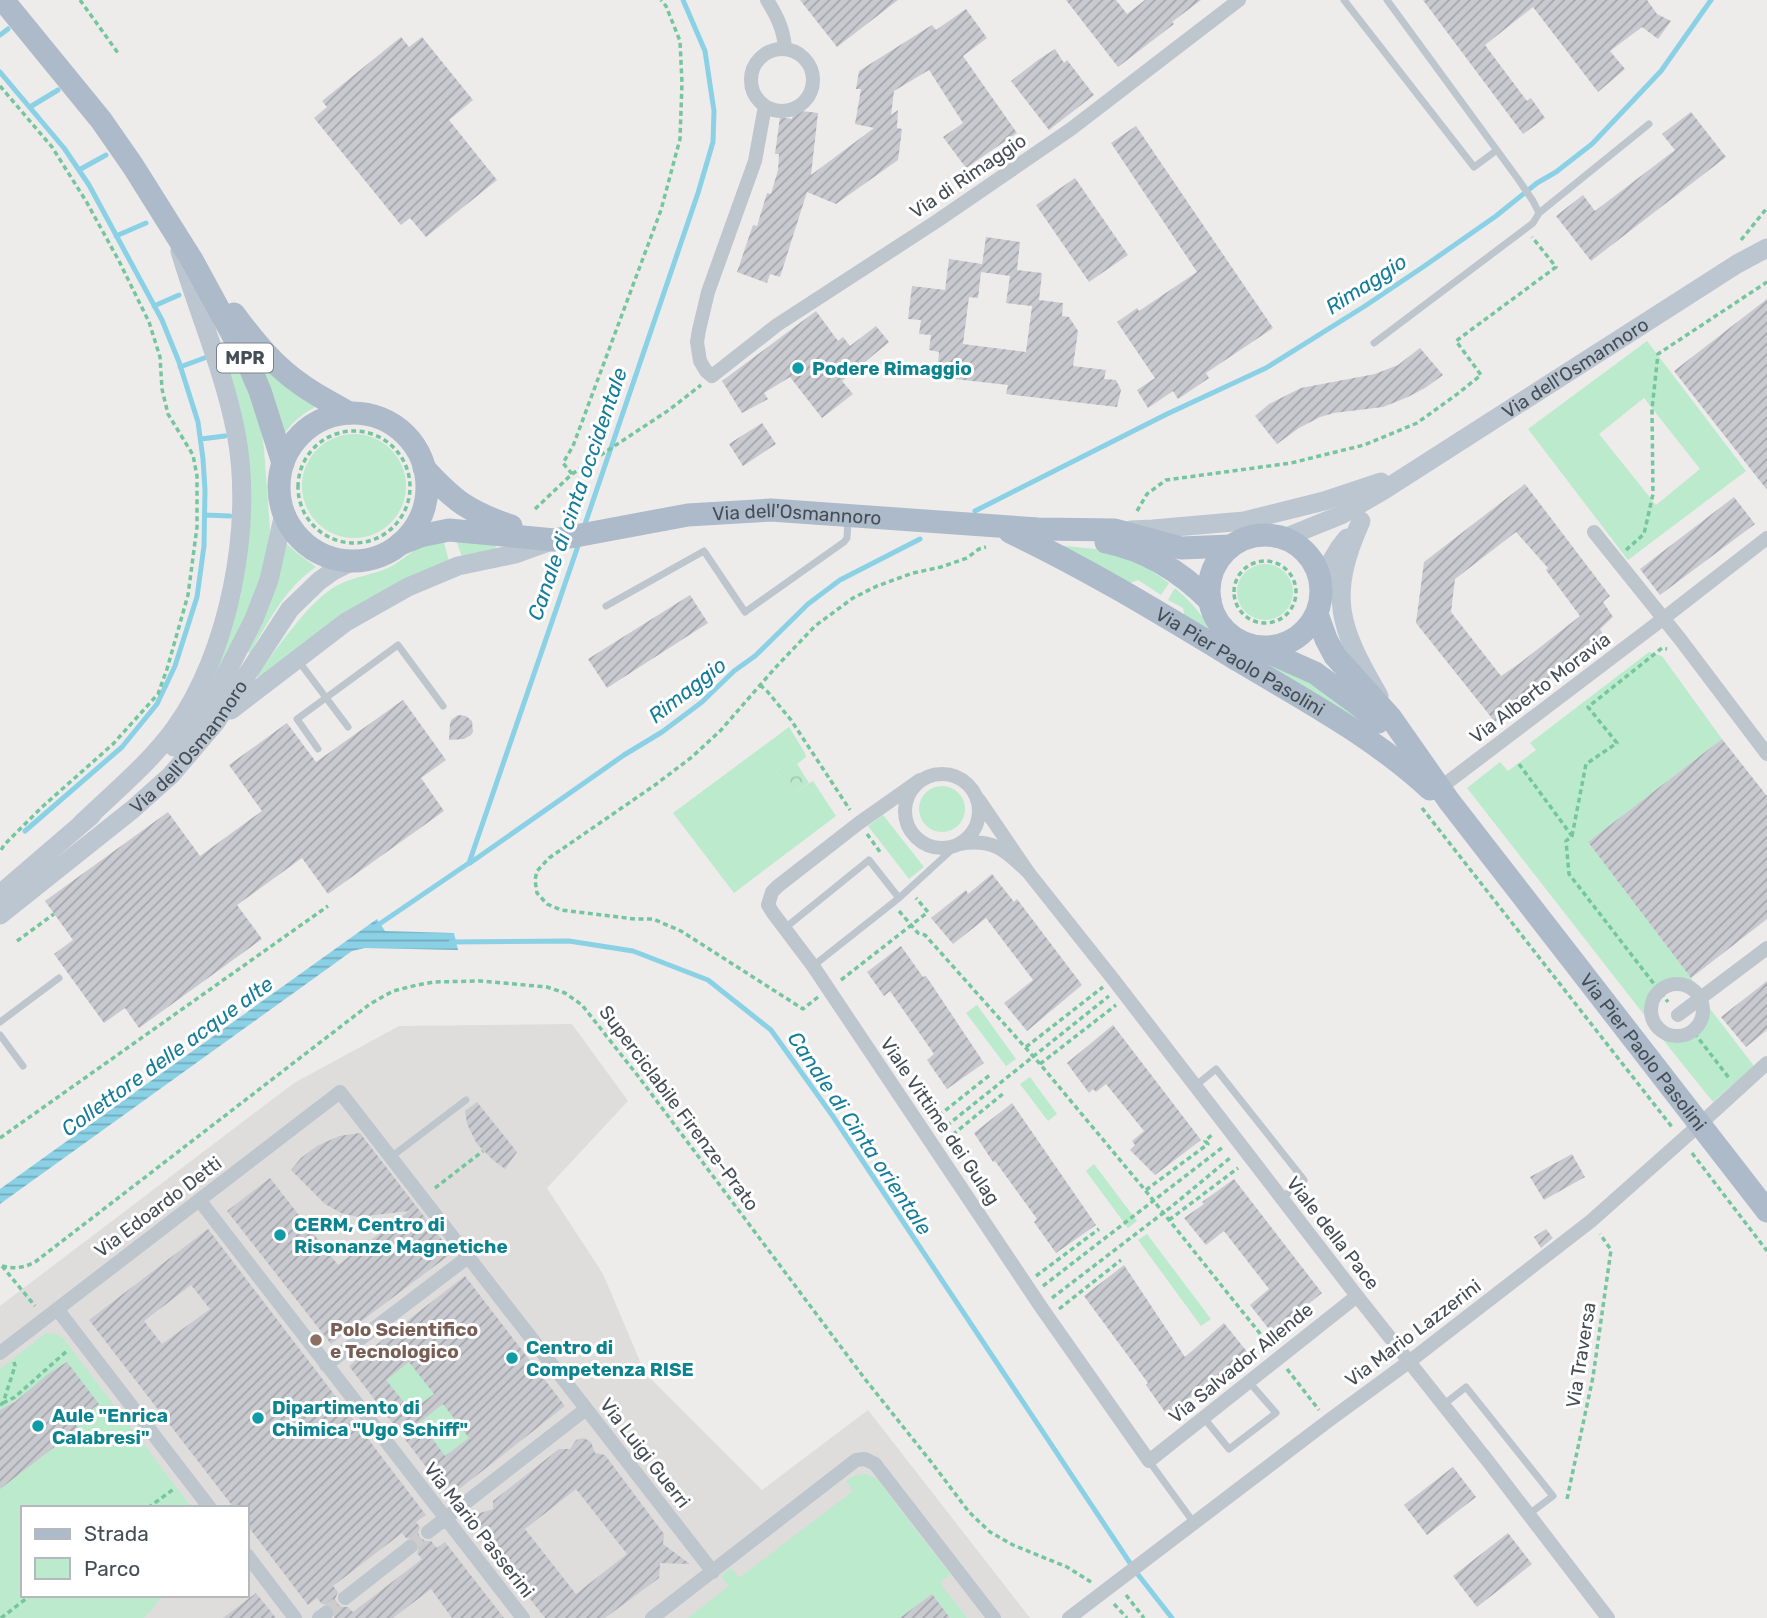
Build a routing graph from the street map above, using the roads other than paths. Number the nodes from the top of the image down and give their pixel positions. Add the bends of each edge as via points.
1 (766, 0) edge
2 (1239, 0) edge
3 (1345, 0) edge
4 (1387, 0) edge
5 (6, 4) edge
6 (785, 49) junction
7 (765, 106) junction
8 (1649, 124) dead end
9 (1497, 149) junction
10 (1539, 213) junction
11 (1767, 234) edge
12 (175, 235) junction
13 (1767, 248) edge
14 (192, 260) junction
15 (1737, 264) junction
16 (1374, 343) dead end
17 (349, 413) junction
18 (283, 463) junction
19 (424, 468) junction
20 (1412, 471) junction
21 (1384, 490) junction
22 (284, 513) junction
23 (849, 514) junction
24 (1360, 521) junction
25 (1038, 529) junction
26 (1115, 530) junction
27 (1594, 532) dead end
28 (994, 536) junction
29 (1284, 538) junction
30 (1767, 538) edge
31 (558, 540) junction
32 (400, 544) junction
33 (1231, 546) junction
34 (355, 560) junction
35 (1322, 586) junction
36 (1210, 601) junction
37 (606, 606) dead end
38 (1317, 614) junction
39 (1664, 618) junction
40 (1256, 647) junction
41 (296, 659) junction
42 (326, 698) junction
43 (443, 706) dead end
44 (1391, 718) junction
45 (216, 722) junction
46 (348, 727) dead end
47 (318, 749) dead end
48 (1767, 754) edge
49 (920, 780) junction
50 (972, 789) junction
51 (1445, 794) junction
52 (82, 823) junction
53 (1466, 823) junction
54 (958, 844) junction
55 (1028, 872) junction
56 (0, 894) edge
57 (896, 901) junction
58 (0, 915) edge
59 (785, 928) junction
60 (1767, 948) edge
61 (813, 966) junction
62 (59, 978) dead end
63 (1700, 998) junction
64 (1678, 1015) road end
65 (0, 1022) edge
66 (0, 1035) edge
67 (1767, 1063) edge
68 (23, 1066) dead end
69 (1195, 1086) junction
70 (340, 1092) joint
71 (466, 1100) dead end
72 (1691, 1133) junction
73 (390, 1157) junction
74 (1282, 1198) junction
75 (200, 1201) junction
76 (1767, 1212) edge
77 (468, 1256) junction
78 (1357, 1296) junction
79 (51, 1313) junction
80 (4, 1350) edge
81 (1410, 1362) junction
82 (326, 1365) junction
83 (1249, 1381) junction
84 (1443, 1405) junction
85 (586, 1409) junction
86 (1204, 1418) junction
87 (1149, 1461) junction
88 (208, 1506) edge
89 (1528, 1515) junction
90 (446, 1519) junction
91 (1194, 1523) junction
92 (428, 1532) tunnel mouth
93 (410, 1547) tunnel mouth
94 (248, 1556) edge
95 (713, 1572) junction
96 (345, 1598) tunnel mouth
97 (295, 1618) edge
98 (523, 1618) edge
99 (652, 1618) edge
100 (994, 1618) edge
101 (1069, 1618) edge
102 (1608, 1618) edge

1 - 6 street via 778,20
2 - 7 street, Via di Rimaggio via 1071,130 777,325 712,376 700,361 699,330 755,161
3 - 9 lane via 1474,167
4 - 9 lane
5 - 12 main road, MPR via 101,120
6 - 7 street via 765,54 753,69 752,90
6 - 7 street via 803,57 813,85 794,108 785,111
8 - 10 lane
9 - 10 lane
10 - 16 lane via 1526,229
11 - 15 main road, Via dell'Osmannoro
12 - 14 main road, MPR
12 - 52 main road, MPR via 226,389 237,437 242,498 238,558 211,659 192,700 156,751
13 - 15 main road, Via dell'Osmannoro
14 - 17 main road, MPR via 262,351 304,387
14 - 18 main road, MPR via 248,363
15 - 20 main road, Via dell'Osmannoro
17 - 18 main road, Via dell'Osmannoro via 313,424 295,441
17 - 19 main road, Via dell'Osmannoro via 374,416 397,428 414,446
18 - 22 main road, Via dell'Osmannoro via 279,488
19 - 31 main road, Via dell'Osmannoro via 458,502 485,517
19 - 32 main road via 426,492 421,515
20 - 21 main road, Via dell'Osmannoro
20 - 26 main road, Via dell'Osmannoro via 1244,521
21 - 24 main road, Via dell'Osmannoro
21 - 29 main road, Via dell'Osmannoro via 1341,515
22 - 34 main road, Via dell'Osmannoro via 307,544 329,557
22 - 52 main road, Via dell'Osmannoro via 264,596 204,711 139,780
23 - 28 main road, Via dell'Osmannoro via 973,524
23 - 31 main road, Via dell'Osmannoro via 730,512 664,519
23 - 37 lane via 844,542 745,612 704,551
24 - 35 main road, Via dell'Osmannoro via 1337,550
24 - 44 main road, Via Pier Paolo Pasolini via 1340,591 1342,615 1355,653
25 - 26 main road, Via dell'Osmannoro
25 - 28 main road, Via dell'Osmannoro
25 - 36 main road, Via dell'Osmannoro via 1111,543 1155,559
26 - 33 main road, Via dell'Osmannoro via 1181,548
27 - 39 street
28 - 53 main road, Via Pier Paolo Pasolini via 1060,556 1334,718 1413,774
29 - 33 main road, Via dell'Osmannoro via 1257,536
29 - 35 main road via 1310,557
30 - 39 street, Via Alberto Moravia
31 - 32 main road, Via dell'Osmannoro via 449,530
31 - 41 main road via 458,566 419,582 346,622
32 - 34 main road, Via dell'Osmannoro via 374,557
33 - 36 main road via 1215,565
34 - 45 main road, Via dell'Osmannoro via 319,581 290,609
35 - 38 main road, Via dell'Osmannoro
36 - 40 main road, Via dell'Osmannoro via 1221,626
38 - 40 main road via 1293,641
38 - 44 main road, Via Pier Paolo Pasolini via 1335,656
39 - 48 street
39 - 51 street, Via Alberto Moravia
40 - 51 main road, Via Pier Paolo Pasolini via 1315,673 1360,706
41 - 42 lane
41 - 45 main road
42 - 43 lane via 398,645
42 - 46 lane
42 - 47 lane via 297,719
44 - 51 main road, Via Pier Paolo Pasolini
45 - 58 main road, Via dell'Osmannoro via 171,775
49 - 50 street via 952,775
49 - 54 street via 905,803 908,828 930,846
49 - 59 street, Viale Vittime dei Gulag via 772,892 768,905
50 - 54 street via 979,815 972,832
50 - 55 street, Viale della Pace
51 - 53 main road, Via Pier Paolo Pasolini
52 - 56 main road, Via dell'Osmannoro
53 - 72 main road, Via Pier Paolo Pasolini
54 - 55 street, Viale della Pace via 976,841 997,846
54 - 57 lane
55 - 69 street, Viale della Pace
57 - 59 lane via 869,860
57 - 61 lane
59 - 61 street, Viale Vittime dei Gulag
60 - 63 street
61 - 87 street, Viale Vittime dei Gulag
62 - 65 lane
63 - 63 street via 1689,987 1673,984 1658,991 1650,1016 1660,1031 1686,1035 1703,1016
63 - 64 street
66 - 68 lane
67 - 72 street, Via Mario Lazzerini
69 - 74 street, Viale della Pace
69 - 74 lane via 1216,1069 1304,1181
70 - 73 street, Via Luigi Guerri
70 - 75 street, Via Edoardo Detti
71 - 73 lane
72 - 76 main road, Via Pier Paolo Pasolini via 1743,1180
72 - 81 street, Via Mario Lazzerini via 1591,1221
73 - 77 street, Via Luigi Guerri
74 - 78 street, Viale della Pace
75 - 79 street, Via Edoardo Detti
75 - 82 street, Via Mario Passerini
77 - 82 street
77 - 85 street, Via Luigi Guerri
78 - 81 street, Viale della Pace
78 - 83 street, Via Salvador Allende
79 - 80 street, Via Edoardo Detti
79 - 88 street via 80,1340
81 - 84 street, Viale della Pace
81 - 91 street, Via Mario Lazzerini
82 - 90 street, Via Mario Passerini
83 - 86 street, Via Salvador Allende
83 - 86 lane via 1276,1413 1229,1449
84 - 89 street, Viale della Pace
84 - 89 lane via 1466,1387 1553,1496
85 - 90 street
85 - 95 street, Via Luigi Guerri
86 - 87 street, Via Salvador Allende
87 - 91 lane, Viale Vittime dei Gulag
89 - 102 street, Viale della Pace
90 - 92 street
90 - 98 street, Via Mario Passerini
91 - 101 street, Via Mario Lazzerini
93 - 96 street
94 - 97 street
95 - 99 street
95 - 100 street via 856,1460 865,1459 874,1464

